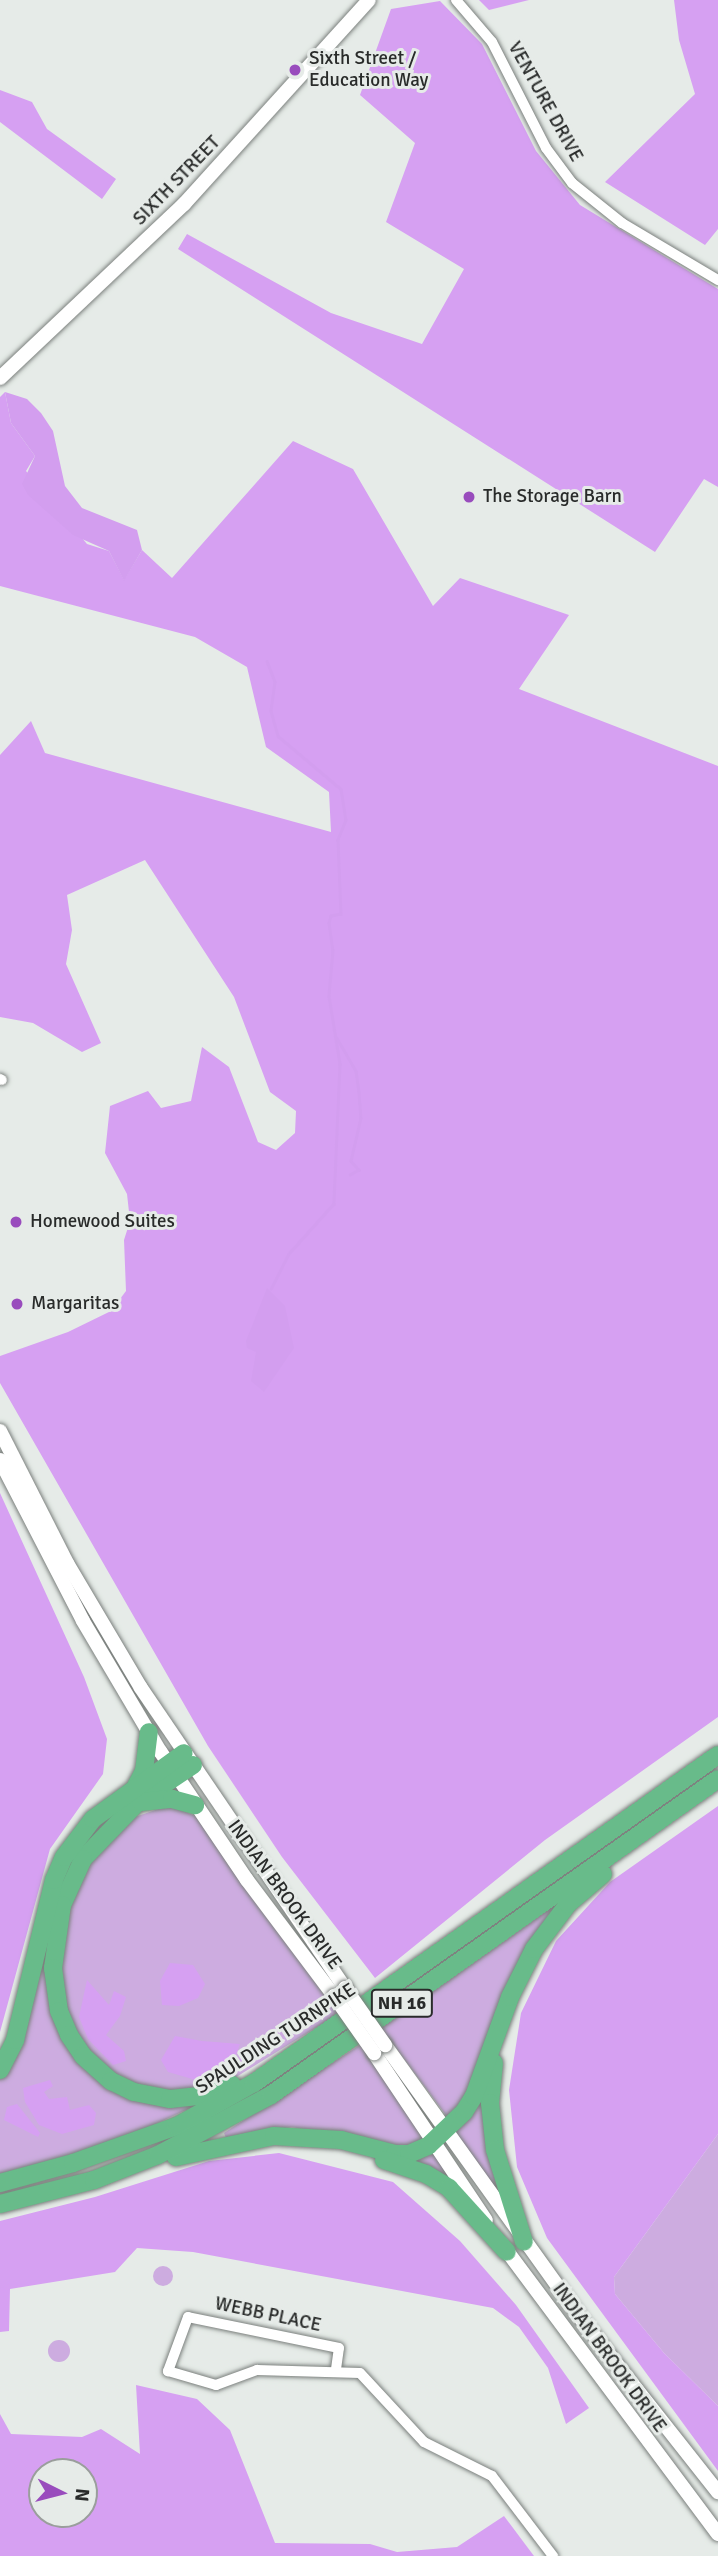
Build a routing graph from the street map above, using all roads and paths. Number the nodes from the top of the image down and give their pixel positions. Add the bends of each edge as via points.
1 (369, 0) edge
2 (456, 0) edge
3 (718, 280) edge
4 (0, 377) edge
5 (0, 1431) edge
6 (0, 1460) edge
7 (149, 1732) junction
8 (718, 1755) edge
9 (188, 1759) junction
10 (172, 1770) junction
11 (718, 1779) edge
12 (137, 1794) junction
13 (195, 1805) junction
14 (656, 1823) junction
15 (340, 1992) junction
16 (496, 2035) junction
17 (298, 2053) junction
18 (0, 2070) edge
19 (440, 2135) junction
20 (328, 2141) junction
21 (137, 2163) junction
22 (0, 2183) edge
23 (0, 2204) edge
24 (524, 2242) junction
25 (507, 2252) junction
26 (336, 2369) junction
27 (718, 2492) edge
28 (718, 2534) edge
29 (554, 2556) edge

1 - 4 main road, SIXTH STREET via 184,204
2 - 3 street, VENTURE DRIVE via 492,42 546,148 572,183 622,223
5 - 9 main road, INDIAN BROOK DRIVE via 84,1592
6 - 7 main road, INDIAN BROOK DRIVE via 83,1621
7 - 10 main road, INDIAN BROOK DRIVE
7 - 12 highway
8 - 17 highway, SPAULDING TURNPIKE / NH 16
9 - 10 highway
9 - 15 main road, INDIAN BROOK DRIVE
10 - 12 highway
10 - 13 main road, INDIAN BROOK DRIVE
11 - 14 highway, SPAULDING TURNPIKE / NH 16
12 - 13 highway
12 - 17 highway via 83,1859 58,1919 52,1968 56,1999 75,2046 111,2081 134,2092 170,2099 218,2091
12 - 18 highway via 93,1819 64,1857 54,1880 15,2040
13 - 15 main road, INDIAN BROOK DRIVE
14 - 16 highway via 555,1919 518,1978
14 - 21 highway, SPAULDING TURNPIKE / NH 16 via 280,2089 213,2129
15 - 19 main road, INDIAN BROOK DRIVE, bridge
16 - 19 highway via 474,2096
16 - 24 highway via 492,2135
17 - 22 highway, SPAULDING TURNPIKE / NH 16 via 177,2126 73,2164
19 - 20 highway via 418,2151 402,2154
19 - 24 main road, INDIAN BROOK DRIVE
19 - 25 main road, INDIAN BROOK DRIVE
20 - 21 highway via 260,2137
20 - 25 highway via 439,2182
21 - 23 highway, SPAULDING TURNPIKE / NH 16 via 63,2189
24 - 27 main road, INDIAN BROOK DRIVE
25 - 28 main road, INDIAN BROOK DRIVE
26 - 26 street, WEBB PLACE via 257,2370 216,2385 168,2371 188,2317 339,2348
26 - 29 street, WEBB PLACE via 368,2377 431,2447 484,2469

